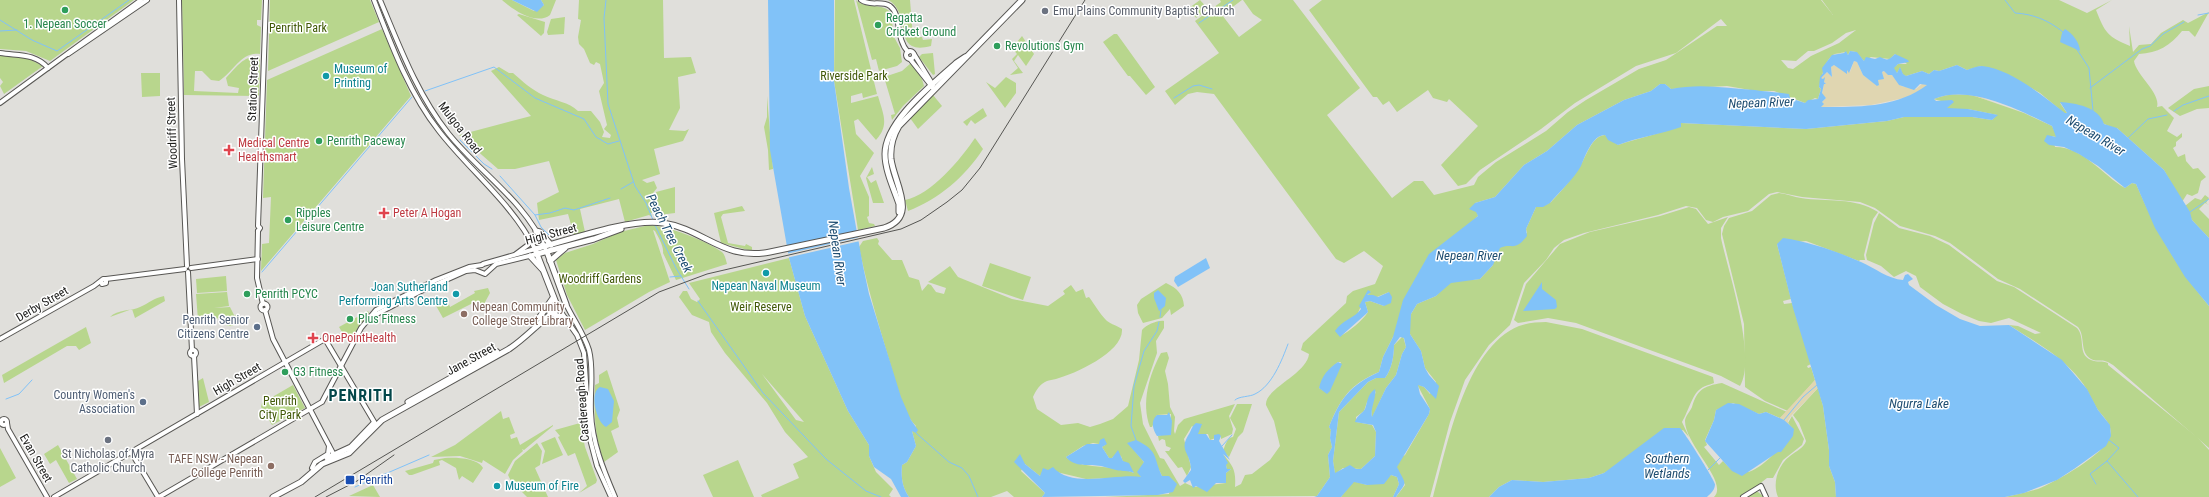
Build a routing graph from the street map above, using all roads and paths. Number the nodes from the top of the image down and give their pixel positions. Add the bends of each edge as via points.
1 (141, 0) edge
2 (147, 0) edge
3 (179, 0) edge
4 (266, 0) edge
5 (374, 0) edge
6 (380, 0) edge
7 (860, 0) edge
8 (1022, 0) edge
9 (390, 23) junction
10 (384, 25) junction
11 (908, 52) junction
12 (0, 53) edge
13 (68, 54) junction
14 (914, 54) junction
15 (910, 59) junction
16 (48, 68) junction
17 (933, 87) junction
18 (0, 103) edge
19 (625, 227) junction
20 (536, 231) junction
21 (530, 240) junction
22 (551, 245) junction
23 (544, 246) junction
24 (566, 247) junction
25 (536, 252) junction
26 (547, 252) junction
27 (516, 254) junction
28 (530, 256) junction
29 (258, 259) junction
30 (550, 261) junction
31 (482, 265) junction
32 (542, 268) junction
33 (187, 269) junction
34 (489, 271) junction
35 (481, 273) junction
36 (552, 298) junction
37 (564, 301) junction
38 (557, 306) junction
39 (550, 313) junction
40 (369, 318) junction
41 (540, 318) junction
42 (566, 320) junction
43 (0, 339) edge
44 (285, 362) junction
45 (342, 366) junction
46 (310, 409) junction
47 (197, 414) junction
48 (0, 415) edge
49 (375, 424) junction
50 (328, 444) junction
51 (131, 452) junction
52 (335, 457) junction
53 (312, 468) junction
54 (298, 483) junction
55 (47, 497) edge
56 (54, 497) edge
57 (158, 497) edge
58 (273, 497) edge
59 (610, 497) edge
60 (615, 497) edge
61 (1743, 497) edge
62 (1766, 497) edge

1 - 13 street
2 - 13 street
3 - 33 street, Woodriff Street
4 - 29 street, Station Street
5 - 10 street, Mulgoa Road
6 - 9 street, Mulgoa Road
7 - 11 street via 884,4 893,9 897,16 900,40
8 - 17 highway, High Street
9 - 10 street
9 - 20 street, Mulgoa Road via 414,77 434,113 471,160 520,208
10 - 21 street, Mulgoa Road via 414,92 431,121 512,213
11 - 14 street via 912,51
11 - 15 street via 906,56
12 - 16 street via 29,56
13 - 16 street
14 - 15 street
14 - 17 street
15 - 17 street
16 - 18 street
17 - 19 highway, High Street via 902,121 894,135 891,158 903,206 896,222 882,228 754,254 729,251 685,229 654,222
19 - 22 highway, High Street
19 - 24 highway, High Street
20 - 22 highway
20 - 23 street, Mulgoa Road
21 - 25 street, Mulgoa Road
21 - 27 street via 528,245
22 - 23 highway, High Street
23 - 25 highway, High Street
23 - 26 street, Mulgoa Road
24 - 26 highway, High Street
24 - 30 highway, High Street
25 - 26 highway, High Street
25 - 27 street, High Street
25 - 28 street, High Street
25 - 32 highway, Castlereagh Road
26 - 30 highway, Castlereagh Road
27 - 31 street, High Street
28 - 32 highway
28 - 34 street, High Street via 496,264
29 - 33 street, Derby Street
29 - 44 street, Station Street via 257,282 263,304 267,306 265,310 272,336
30 - 37 highway, Castlereagh Road
31 - 34 street via 488,266
31 - 35 street via 479,270
31 - 40 street, High Street via 451,273 418,288 376,310
32 - 36 highway, Castlereagh Road
33 - 43 street, Derby Street via 104,281
33 - 47 street, Woodriff Street via 192,350 196,352 194,356
34 - 35 street via 486,274
35 - 40 street, High Street via 475,270 466,271
36 - 38 highway, Castlereagh Road
36 - 41 highway
37 - 38 highway, Jane Street
37 - 60 street, Castlereagh Road via 589,352 595,443
38 - 39 highway, Jane Street
38 - 41 highway, Jane Street
38 - 42 street, Castlereagh Road
39 - 42 highway
39 - 49 highway, Jane Street via 527,336 509,349
40 - 45 street, High Street via 361,328
41 - 49 highway, Jane Street via 526,334 510,346 451,377
42 - 59 street, Castlereagh Road via 578,337 584,353 590,439 597,466
44 - 45 street, High Street via 325,340
44 - 46 street
44 - 47 street, High Street
45 - 46 street, High Street via 325,398
45 - 49 street
46 - 50 street
46 - 57 street, High Street
47 - 51 street, High Street
48 - 55 street, Evan Street
49 - 52 highway
50 - 52 street
50 - 53 street via 328,453 315,462
51 - 56 street, High Street
51 - 57 street
52 - 53 highway via 323,459
52 - 54 highway via 318,466
53 - 54 highway
54 - 58 highway
61 - 62 street via 1761,486

